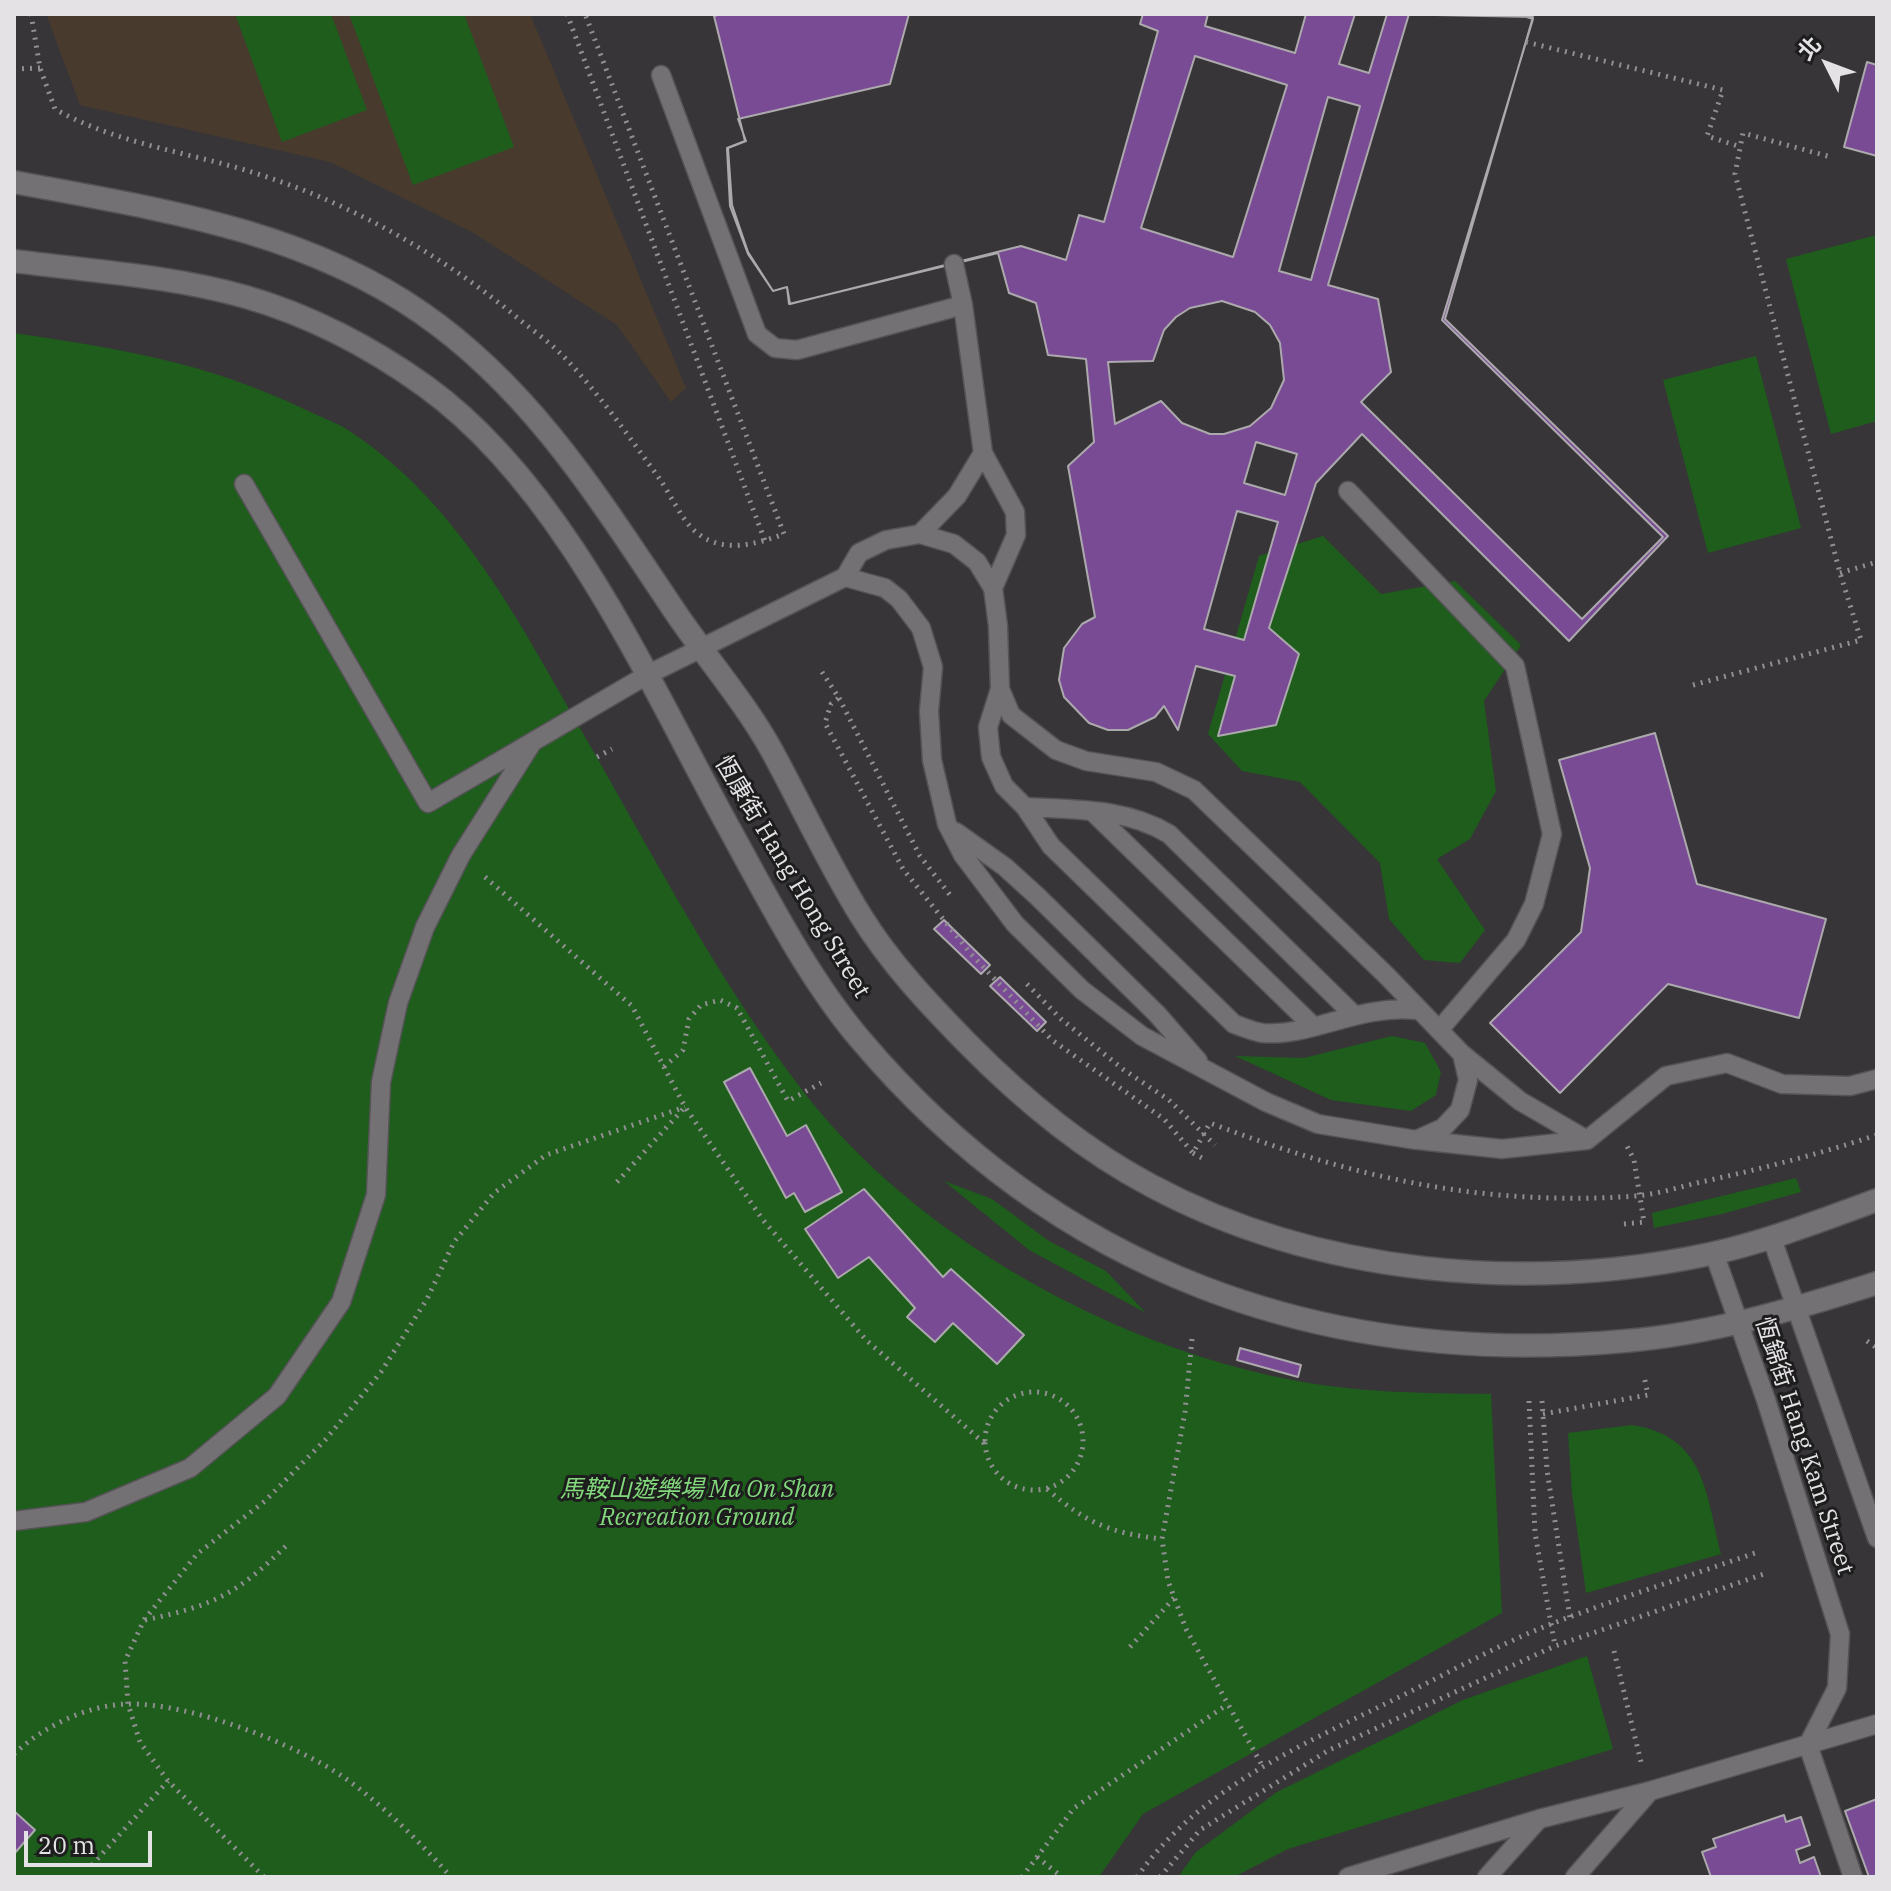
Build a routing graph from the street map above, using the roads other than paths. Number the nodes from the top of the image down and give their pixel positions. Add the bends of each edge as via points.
1 (661, 75) dead end
2 (14, 182) edge
3 (14, 261) edge
4 (954, 264) dead end
5 (963, 305) junction
6 (983, 453) junction
7 (244, 484) dead end
8 (1348, 491) dead end
9 (920, 534) junction
10 (845, 577) junction
11 (993, 588) junction
12 (699, 647) junction
13 (647, 675) junction
14 (1000, 689) junction
15 (534, 741) junction
16 (1025, 807) junction
17 (1093, 812) junction
18 (947, 824) junction
19 (1416, 1010) junction
20 (1353, 1014) junction
21 (1312, 1025) junction
22 (1440, 1029) junction
23 (1462, 1054) junction
24 (1205, 1069) junction
25 (1877, 1079) edge
26 (1416, 1140) junction
27 (1587, 1140) junction
28 (1877, 1200) edge
29 (1771, 1236) junction
30 (1714, 1253) junction
31 (1877, 1283) edge
32 (1796, 1307) junction
33 (1737, 1323) junction
34 (14, 1521) edge
35 (1877, 1538) edge
36 (1877, 1724) edge
37 (1808, 1745) junction
38 (1650, 1791) junction
39 (1539, 1819) junction
40 (1348, 1877) edge
41 (1487, 1877) edge
42 (1575, 1877) edge
43 (1853, 1877) edge

1 - 5 lane via 757,334 775,348 797,350
2 - 12 street, 恆康街 Hang Hong Street via 260,234 323,257 424,315 478,357 530,408 611,513
3 - 13 street, 恆康街 Hang Hong Street via 246,297 314,322 424,385 501,454 599,591
4 - 5 lane
5 - 6 lane
6 - 9 lane via 957,496
6 - 11 lane via 1015,512 1016,535
7 - 15 lane via 428,803
8 - 22 lane via 1515,666 1552,834 1534,904 1516,940
9 - 10 lane via 886,540 859,553
9 - 11 lane via 954,544 977,562
10 - 12 lane
10 - 18 lane via 885,588 921,628 933,667 932,760
11 - 14 lane
12 - 13 lane
12 - 30 street, 恆康街 Hang Hong Street via 769,745 862,918 901,972 1004,1081 1059,1127 1127,1172 1256,1231 1389,1262 1498,1273 1576,1272
13 - 15 lane
13 - 33 street, 恆康街 Hang Hong Street via 797,947 855,1033 890,1073 996,1171 1083,1230 1138,1260 1238,1301 1335,1329 1449,1341 1575,1344 1639,1340
14 - 16 lane via 988,727 991,757 1004,786
14 - 19 lane via 1011,715 1056,750 1086,761 1156,772 1194,790
15 - 34 lane via 461,855 425,927 398,1003 381,1082 376,1195 341,1302 277,1396 190,1468 86,1512
16 - 17 lane
16 - 21 lane via 1051,846 1234,1024 1261,1033
17 - 20 lane via 1147,821 1169,834
17 - 21 lane
18 - 24 lane via 1037,896
18 - 24 lane via 963,855 1015,924 1082,990 1142,1036
19 - 20 lane
19 - 22 lane
20 - 21 lane
22 - 23 lane
23 - 26 lane via 1468,1080 1460,1110 1443,1128
23 - 27 lane via 1520,1101
24 - 26 lane via 1318,1124
25 - 27 lane via 1850,1086 1782,1084 1727,1063 1666,1076
26 - 27 lane via 1502,1149
28 - 29 street, 恆康街 Hang Hong Street
29 - 30 street, 恆康街 Hang Hong Street
29 - 32 lane, 恆錦街 Hang Kam Street
30 - 33 lane, 恆錦街 Hang Kam Street
31 - 32 street, 恆康街 Hang Hong Street
32 - 33 street, 恆康街 Hang Hong Street
32 - 35 lane, 恆錦街 Hang Kam Street
33 - 37 lane, 恆錦街 Hang Kam Street via 1840,1634 1837,1688
36 - 37 lane
37 - 38 lane
37 - 43 lane
38 - 39 lane
38 - 42 lane
39 - 40 lane
39 - 41 lane

